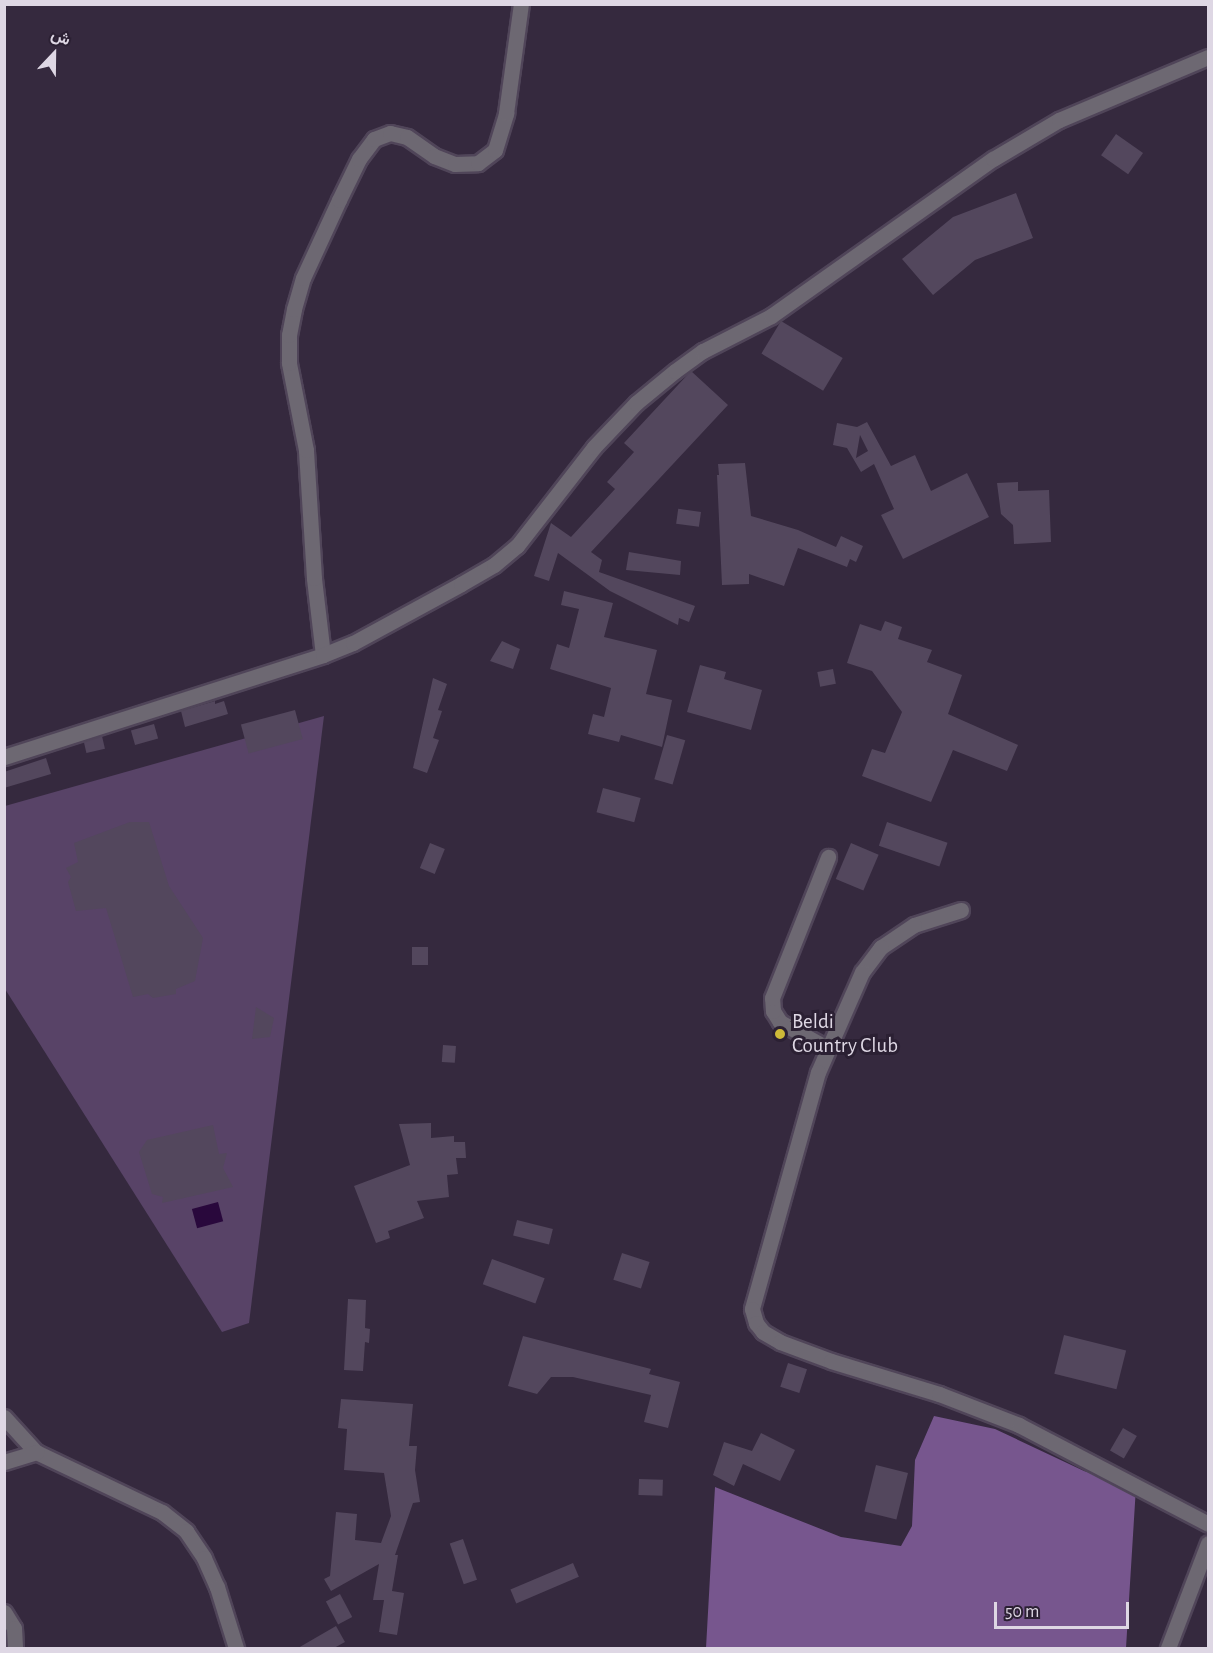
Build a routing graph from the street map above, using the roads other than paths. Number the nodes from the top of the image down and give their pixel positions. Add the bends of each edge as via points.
1 (521, 4) edge
2 (1209, 57) edge
3 (323, 655) junction
4 (4, 757) edge
5 (828, 857) dead end
6 (961, 910) dead end
7 (827, 1048) junction
8 (4, 1417) edge
9 (36, 1452) junction
10 (4, 1462) edge
11 (1209, 1524) edge
12 (1209, 1543) edge
13 (4, 1612) edge
14 (15, 1648) edge
15 (236, 1648) edge
16 (1168, 1648) edge

1 - 3 street via 506,113 495,150 478,163 455,164 434,156 407,137 390,133 374,139 358,159 303,278 289,335 289,363 306,450
2 - 3 street via 1059,120 993,159 771,316 702,351 636,403 594,447 518,546 461,584 353,643
3 - 4 street
5 - 7 street via 771,998 780,1022
6 - 7 street via 914,925 881,946 862,972
7 - 11 street via 769,1238 752,1309 763,1332 831,1361 939,1394 1019,1425
8 - 9 street
9 - 10 street
9 - 15 street via 162,1512 186,1531 217,1587
12 - 16 street
13 - 14 street via 14,1628

